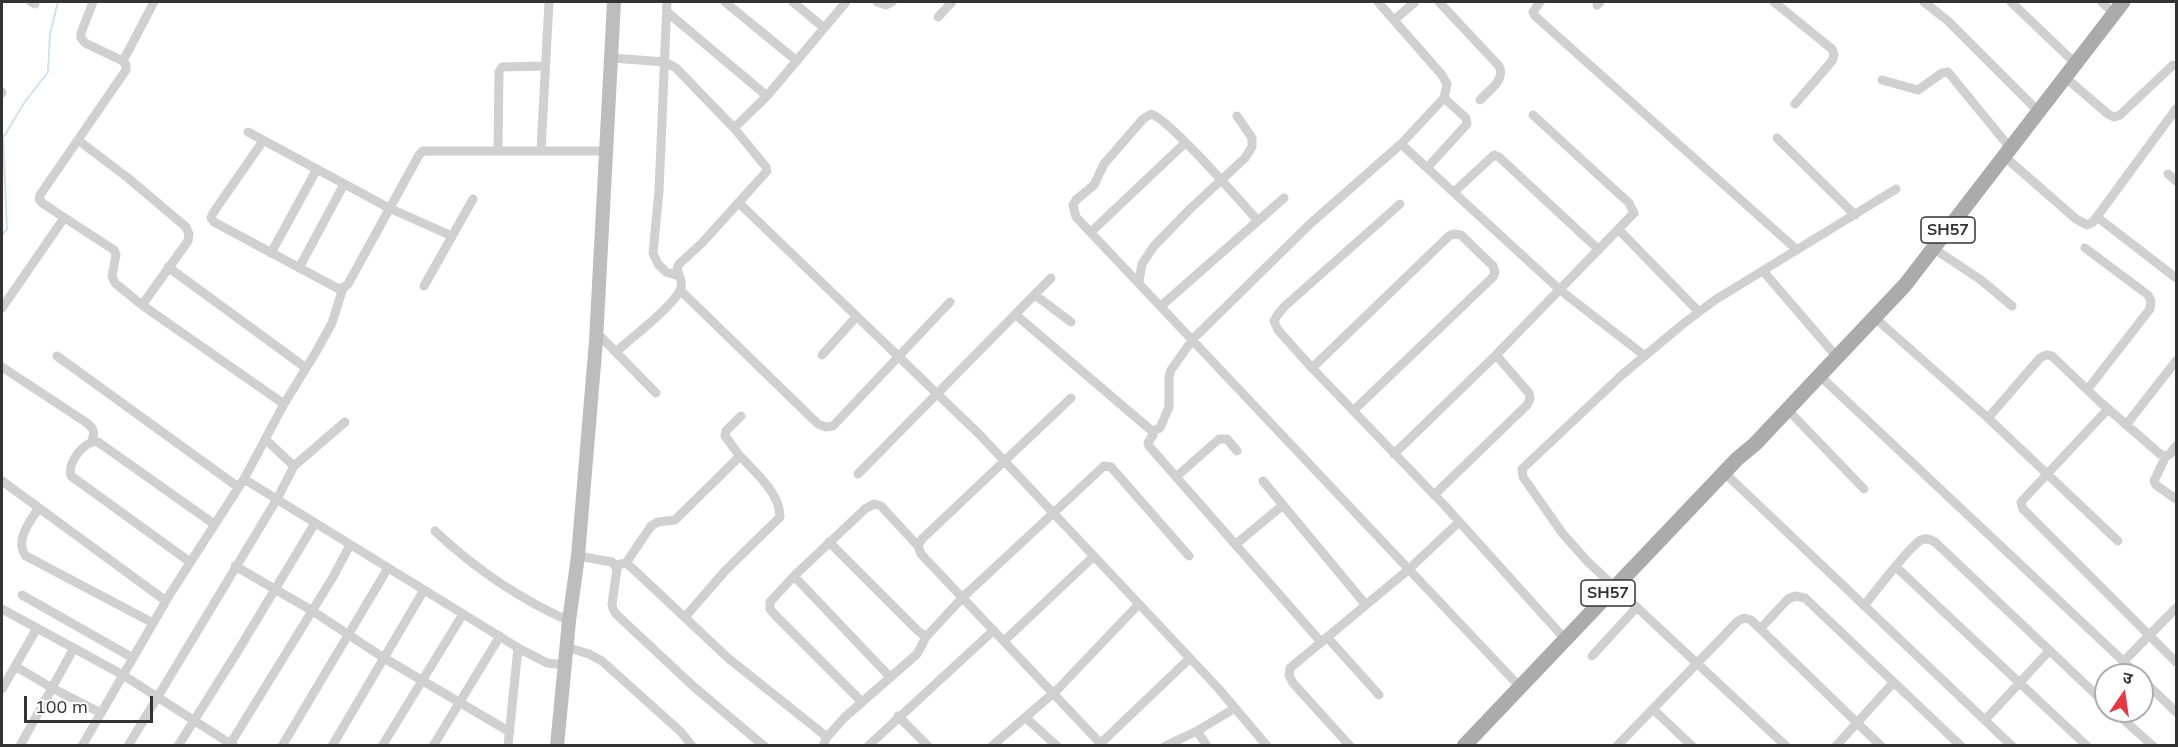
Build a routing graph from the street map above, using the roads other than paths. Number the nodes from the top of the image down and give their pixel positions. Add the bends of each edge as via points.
1 (93, 2) edge
2 (154, 2) edge
3 (549, 2) edge
4 (614, 2) edge
5 (667, 2) edge
6 (724, 2) edge
7 (846, 2) edge
8 (877, 2) edge
9 (892, 2) edge
10 (952, 2) edge
11 (1378, 2) edge
12 (1415, 2) edge
13 (1439, 2) edge
14 (1540, 2) edge
15 (1774, 2) edge
16 (1924, 2) edge
17 (2011, 2) edge
18 (2102, 2) edge
19 (797, 3) edge
20 (2122, 5) edge
21 (667, 12) junction
22 (938, 17) dead end
23 (1394, 20) junction
24 (823, 27) junction
25 (612, 58) junction
26 (123, 61) junction
27 (797, 61) junction
28 (664, 62) junction
29 (2076, 64) junction
30 (2173, 65) dead end
31 (544, 66) junction
32 (2066, 78) junction
33 (1882, 80) dead end
34 (767, 96) junction
35 (1444, 98) junction
36 (1480, 100) dead end
37 (1795, 104) dead end
38 (2176, 109) edge
39 (2039, 112) junction
40 (1533, 115) dead end
41 (1237, 116) dead end
42 (2173, 121) edge
43 (734, 128) junction
44 (248, 132) dead end
45 (1777, 138) dead end
46 (78, 141) junction
47 (263, 141) junction
48 (1185, 143) junction
49 (1401, 144) junction
50 (498, 150) junction
51 (541, 150) junction
52 (606, 151) junction
53 (2008, 153) junction
54 (1427, 168) junction
55 (317, 169) junction
56 (2168, 174) dead end
57 (1221, 180) junction
58 (2176, 181) edge
59 (344, 184) junction
60 (1896, 189) dead end
61 (1454, 192) junction
62 (1284, 198) dead end
63 (473, 199) dead end
64 (739, 203) junction
65 (1400, 204) dead end
66 (389, 208) junction
67 (1855, 215) junction
68 (2097, 217) junction
69 (64, 218) junction
70 (1258, 221) junction
71 (1619, 230) junction
72 (1091, 232) junction
73 (452, 236) junction
74 (1933, 248) junction
75 (2085, 248) dead end
76 (1599, 250) junction
77 (1797, 250) junction
78 (271, 252) junction
79 (168, 267) junction
80 (299, 268) junction
81 (1763, 271) junction
82 (680, 276) junction
83 (1051, 278) dead end
84 (2176, 278) edge
85 (1139, 282) junction
86 (424, 286) dead end
87 (343, 288) junction
88 (680, 290) junction
89 (1560, 290) junction
90 (1035, 295) junction
91 (950, 302) dead end
92 (142, 305) junction
93 (1161, 306) junction
94 (2012, 306) dead end
95 (2, 309) edge
96 (1699, 312) junction
97 (1016, 315) junction
98 (857, 316) junction
99 (1874, 317) junction
100 (1071, 322) dead end
101 (597, 333) junction
102 (1193, 339) junction
103 (616, 352) junction
104 (822, 355) dead end
105 (1496, 355) junction
106 (57, 356) dead end
107 (899, 356) junction
108 (1645, 356) junction
109 (1837, 357) junction
110 (2176, 361) edge
111 (2, 367) edge
112 (306, 368) junction
113 (1312, 368) junction
114 (1820, 376) junction
115 (2087, 390) junction
116 (656, 393) dead end
117 (938, 394) junction
118 (1071, 398) dead end
119 (284, 404) junction
120 (2108, 409) junction
121 (1788, 410) junction
122 (1353, 411) junction
123 (741, 416) dead end
124 (1988, 418) junction
125 (345, 422) dead end
126 (2126, 425) junction
127 (1152, 431) junction
128 (265, 439) junction
129 (92, 441) junction
130 (1755, 444) junction
131 (2176, 446) edge
132 (1238, 451) dead end
133 (1394, 454) junction
134 (740, 455) junction
135 (2166, 456) junction
136 (1004, 461) junction
137 (294, 466) junction
138 (858, 474) dead end
139 (2046, 474) junction
140 (1176, 477) junction
141 (1729, 477) junction
142 (243, 479) junction
143 (2, 481) edge
144 (1263, 482) dead end
145 (238, 488) junction
146 (1864, 489) dead end
147 (1434, 495) junction
148 (277, 499) junction
149 (2176, 499) edge
150 (1283, 505) junction
151 (39, 508) junction
152 (1052, 513) junction
153 (1459, 522) junction
154 (315, 523) junction
155 (214, 524) junction
156 (435, 531) dead end
157 (2118, 541) dead end
158 (829, 543) junction
159 (1236, 544) junction
160 (350, 545) junction
161 (918, 546) junction
162 (578, 556) junction
163 (1093, 556) junction
164 (1189, 556) dead end
165 (190, 562) junction
166 (626, 563) junction
167 (616, 565) junction
168 (235, 566) junction
169 (1896, 567) junction
170 (388, 568) junction
171 (1408, 570) junction
172 (794, 576) junction
173 (275, 590) junction
174 (424, 590) junction
175 (1616, 590) junction
176 (21, 595) dead end
177 (963, 597) junction
178 (166, 601) junction
179 (1138, 605) junction
180 (1366, 605) junction
181 (1864, 606) junction
182 (1637, 607) junction
183 (2, 609) edge
184 (311, 610) junction
185 (2176, 611) edge
186 (463, 614) junction
187 (685, 617) junction
188 (569, 621) junction
189 (153, 623) junction
190 (37, 628) junction
191 (1760, 629) junction
192 (994, 630) junction
193 (348, 634) junction
194 (2150, 635) junction
195 (500, 636) junction
196 (926, 637) junction
197 (1324, 639) junction
198 (1565, 639) junction
199 (1004, 641) junction
200 (566, 647) junction
201 (74, 648) junction
202 (518, 648) junction
203 (2049, 651) junction
204 (1592, 656) dead end
205 (133, 658) junction
206 (384, 658) junction
207 (1189, 659) junction
208 (2124, 661) joint
209 (1697, 662) junction
210 (2176, 662) edge
211 (565, 665) junction
212 (15, 666) junction
213 (123, 675) junction
214 (890, 677) junction
215 (422, 680) junction
216 (1893, 683) junction
217 (2020, 683) junction
218 (1520, 687) junction
219 (52, 688) junction
220 (2, 690) edge
221 (2154, 691) edge
222 (1054, 693) junction
223 (2094, 693) edge
224 (1378, 695) dead end
225 (156, 697) junction
226 (460, 702) junction
227 (862, 702) junction
228 (1235, 708) junction
229 (1654, 710) junction
230 (2176, 712) edge
231 (101, 713) junction
232 (898, 716) junction
233 (1025, 717) junction
234 (193, 720) junction
235 (1985, 720) junction
236 (1857, 723) junction
237 (2127, 723) edge
238 (1197, 731) junction
239 (510, 732) junction
240 (1477, 738) edge
241 (825, 741) edge
242 (1102, 744) edge
243 (231, 745) edge
244 (20, 746) edge
245 (82, 746) edge
246 (128, 746) edge
247 (178, 746) edge
248 (282, 746) edge
249 (332, 746) edge
250 (382, 746) edge
251 (433, 746) edge
252 (508, 746) edge
253 (557, 746) edge
254 (692, 746) edge
255 (764, 746) edge
256 (868, 746) edge
257 (928, 746) edge
258 (992, 746) edge
259 (1057, 746) edge
260 (1165, 746) edge
261 (1207, 746) edge
262 (1267, 746) edge
263 (1350, 746) edge
264 (1464, 746) edge
265 (1617, 746) edge
266 (1692, 746) edge
267 (1786, 746) edge
268 (1836, 746) edge
269 (1881, 746) edge
270 (1961, 746) edge
271 (2012, 746) edge
272 (2087, 746) edge
273 (2153, 746) edge

1 - 26 street via 81,39
2 - 26 street
3 - 31 street
4 - 25 street
5 - 21 street
6 - 27 street
7 - 24 street
8 - 9 street
10 - 22 street
11 - 23 street
12 - 23 street
13 - 36 street via 1499,66 1501,79
14 - 77 street via 1535,6 1535,16
15 - 37 street via 1832,49 1834,55
16 - 39 street
17 - 29 street
18 - 20 street
19 - 24 street
20 - 29 main road, SH57
21 - 28 street
21 - 34 street
23 - 35 street via 1448,84
24 - 27 street
25 - 28 street
25 - 52 street
26 - 46 street via 126,70
27 - 34 street
28 - 43 street via 676,68
28 - 82 street via 653,253 666,272
29 - 32 main road, SH57
30 - 32 street via 2114,117
31 - 50 street via 502,67
31 - 51 street
32 - 39 main road, SH57
33 - 53 street via 1918,90 1948,72
34 - 43 street
35 - 49 street
35 - 54 street via 1466,118 1467,124
38 - 42 street
39 - 53 main road, SH57
40 - 71 street via 1629,203 1634,213
41 - 57 street via 1252,138 1252,147
42 - 68 street
43 - 64 street via 767,171
44 - 47 street
45 - 67 street
46 - 69 street via 39,200
46 - 79 street via 186,227 188,241
47 - 55 street
47 - 78 street via 211,218
48 - 57 street
48 - 72 street
48 - 72 street via 1160,117 1148,115 1104,164 1094,185 1073,205 1076,217
49 - 54 street
49 - 102 street via 1310,224
50 - 51 street
50 - 66 street via 423,151
51 - 52 street
52 - 101 street
53 - 68 street via 2083,224
53 - 74 main road, SH57
54 - 61 street
55 - 59 street
55 - 78 street
56 - 58 street
57 - 70 street
57 - 85 street via 1154,246 1142,264
59 - 66 street
59 - 80 street
60 - 67 street
61 - 76 street via 1494,155
61 - 89 street
62 - 70 street
63 - 73 street
64 - 82 street via 679,264
64 - 98 street
65 - 113 street via 1274,321
66 - 73 street
66 - 87 street
67 - 77 street
68 - 84 street
69 - 92 street via 114,250 115,283
69 - 95 street
70 - 93 street
71 - 76 street
71 - 96 street
72 - 85 street
73 - 86 street
74 - 94 street
74 - 99 main road, SH57
75 - 115 street via 2151,301 2150,309
76 - 89 street
77 - 81 street
78 - 80 street
79 - 92 street
79 - 112 street
80 - 87 street
81 - 96 street
81 - 109 street
82 - 88 street
83 - 90 street
85 - 93 street
87 - 112 street via 332,323
88 - 103 street
88 - 107 street via 818,424 826,427 833,426
89 - 105 street
89 - 108 street
90 - 97 street
90 - 100 street
91 - 107 street
92 - 119 street
93 - 102 street
96 - 108 street
97 - 117 street
97 - 127 street
98 - 104 street
98 - 107 street
99 - 109 main road, SH57
99 - 124 street
101 - 103 street
101 - 162 street
102 - 127 street via 1171,370 1167,412 1160,428
102 - 171 street
103 - 116 street
105 - 133 street
105 - 147 street via 1530,393 1530,399
106 - 145 street
107 - 117 street
108 - 175 street via 1522,469 1523,477 1563,534
109 - 114 main road, SH57
110 - 126 street
111 - 129 street via 87,423 93,428
112 - 119 street
113 - 122 street
113 - 122 street via 1454,234 1461,235 1493,266 1493,277
114 - 121 main road, SH57
114 - 208 street
115 - 120 street
115 - 124 street via 2052,356 2046,356 2040,358
117 - 136 street
117 - 138 street
118 - 136 street
119 - 128 street
120 - 126 street
120 - 139 street
121 - 130 main road, SH57
121 - 146 street
122 - 133 street
123 - 134 street via 725,435
124 - 139 street
125 - 137 street
126 - 135 street
127 - 140 street via 1149,446
128 - 137 street
128 - 142 street
129 - 155 street
129 - 165 street via 72,462 70,476
130 - 141 main road, SH57
130 - 175 main road, SH57
131 - 135 street
132 - 140 street via 1227,439 1219,439
133 - 147 street
134 - 166 street via 675,520 651,526
134 - 187 street via 772,493 780,517
135 - 149 street via 2154,481
136 - 152 street
136 - 161 street
137 - 148 street
139 - 157 street
139 - 194 street via 2021,502 2023,508
140 - 159 street
141 - 175 main road, SH57
141 - 181 street
142 - 145 street
142 - 148 street
143 - 151 street
144 - 150 street
145 - 155 street
147 - 153 street
148 - 154 street
148 - 168 street
150 - 159 street
150 - 180 street
151 - 178 street
151 - 189 street via 23,533 21,548 26,556
152 - 163 street
152 - 164 street via 1099,469 1111,467
152 - 177 street
153 - 171 street
153 - 198 street
154 - 160 street
154 - 173 street
155 - 165 street
156 - 188 street via 469,561 537,607
158 - 161 street via 874,504
158 - 172 street
158 - 196 street
159 - 197 street
160 - 170 street
160 - 184 street
161 - 177 street via 921,554
162 - 167 street
162 - 188 street
163 - 179 street
163 - 199 street
165 - 178 street
166 - 167 street
166 - 187 street
167 - 255 street via 612,604 616,615
168 - 173 street
168 - 225 street
169 - 181 street
169 - 203 street via 1928,538
169 - 217 street
170 - 174 street
170 - 193 street
171 - 180 street
171 - 218 street
172 - 214 street
172 - 227 street via 774,596 770,609
173 - 184 street
173 - 234 street
174 - 186 street
174 - 206 street
175 - 182 street
175 - 198 main road, SH57
175 - 240 main road, SH57
176 - 205 street
177 - 192 street
177 - 196 street
178 - 189 street
179 - 207 street
179 - 222 street
180 - 197 street
181 - 235 street
182 - 204 street
182 - 209 street
183 - 190 street
184 - 193 street
184 - 243 street
185 - 194 street
186 - 195 street
186 - 215 street
187 - 241 street
188 - 200 street
189 - 205 street
190 - 201 street
190 - 212 street
191 - 209 street via 1751,620 1738,621
191 - 216 street via 1788,599 1805,598
191 - 236 street
192 - 199 street
192 - 232 street
193 - 206 street
193 - 248 street
194 - 208 street
194 - 210 street
195 - 202 street
195 - 226 street
196 - 214 street via 916,654
197 - 224 street
197 - 263 street via 1290,668 1289,675
198 - 218 main road, SH57
199 - 222 street
200 - 211 street
200 - 254 street via 602,661
201 - 213 street
201 - 219 street
202 - 211 street via 547,663
202 - 239 street
203 - 217 street
203 - 223 street
205 - 213 street
206 - 215 street
206 - 249 street
207 - 228 street
207 - 242 street
209 - 229 street
209 - 267 street
211 - 253 street
212 - 219 street
212 - 220 street
213 - 225 street
213 - 231 street
214 - 227 street
215 - 226 street
215 - 250 street
216 - 236 street
216 - 270 street
217 - 235 street
217 - 272 street
218 - 240 main road, SH57
219 - 231 street
219 - 244 street
221 - 230 street
222 - 233 street
222 - 242 street
225 - 234 street
225 - 246 street
226 - 239 street
226 - 251 street
227 - 241 street
228 - 238 street
228 - 262 street
229 - 265 street
229 - 266 street
231 - 245 street
232 - 256 street
232 - 257 street
233 - 258 street
233 - 259 street
234 - 243 street
234 - 247 street
235 - 271 street
236 - 268 street
236 - 269 street
237 - 273 street
238 - 260 street
238 - 261 street
239 - 252 street
240 - 264 main road, SH57

